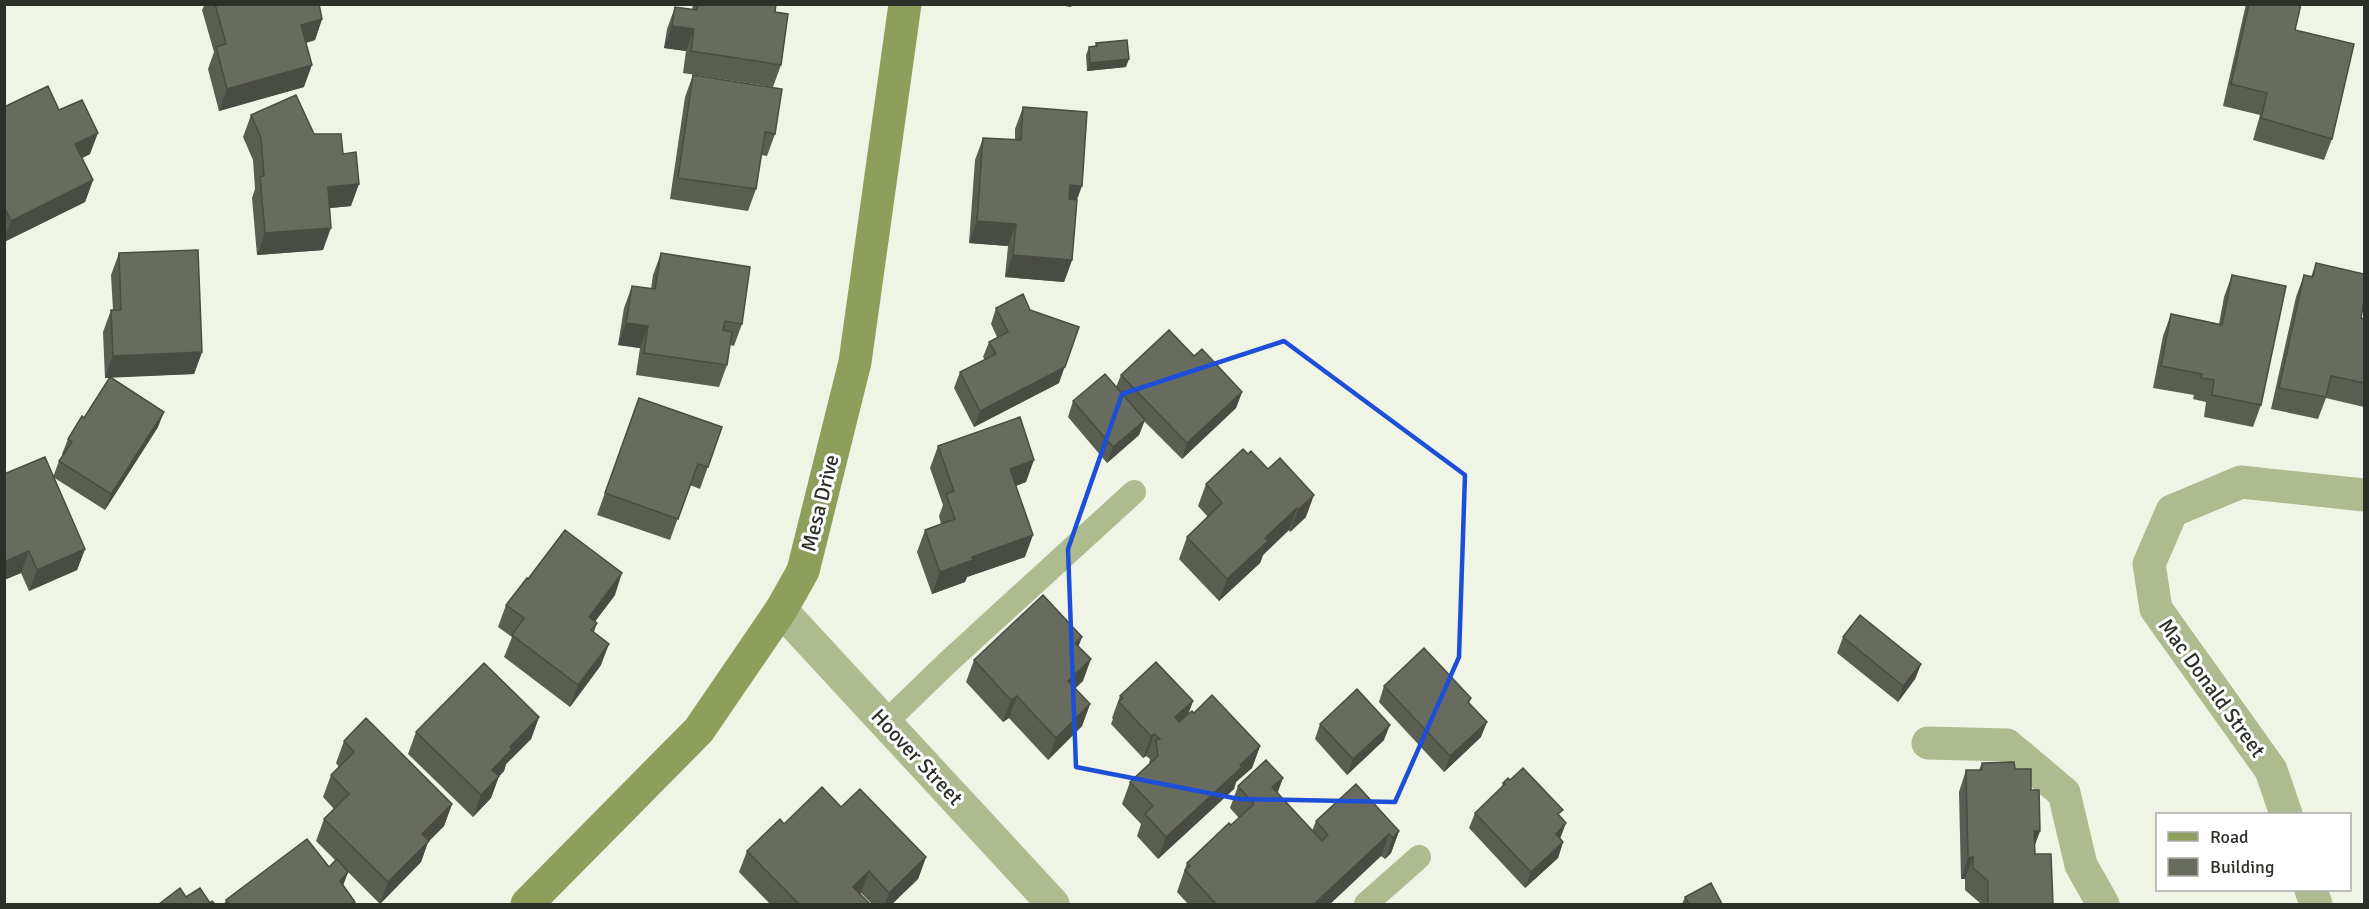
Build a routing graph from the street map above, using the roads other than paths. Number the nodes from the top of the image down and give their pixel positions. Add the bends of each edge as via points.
1 (905, 4) edge
2 (1134, 492) dead end
3 (2364, 495) edge
4 (781, 610) junction
5 (885, 723) junction
6 (1928, 743) dead end
7 (2286, 813) edge
8 (1419, 857) dead end
9 (527, 904) edge
10 (1053, 904) edge
11 (1366, 904) edge
12 (2103, 904) edge

1 - 4 main road, Mesa Drive via 855,362 803,571
2 - 5 lane
3 - 7 street, Mac Donald Street via 2241,482 2172,511 2149,564 2156,609 2271,770
4 - 5 street, Hoover Street
4 - 9 main road, Mesa Drive via 699,730
5 - 10 street, Hoover Street
6 - 12 street via 2007,745 2064,793 2081,865
8 - 11 lane

